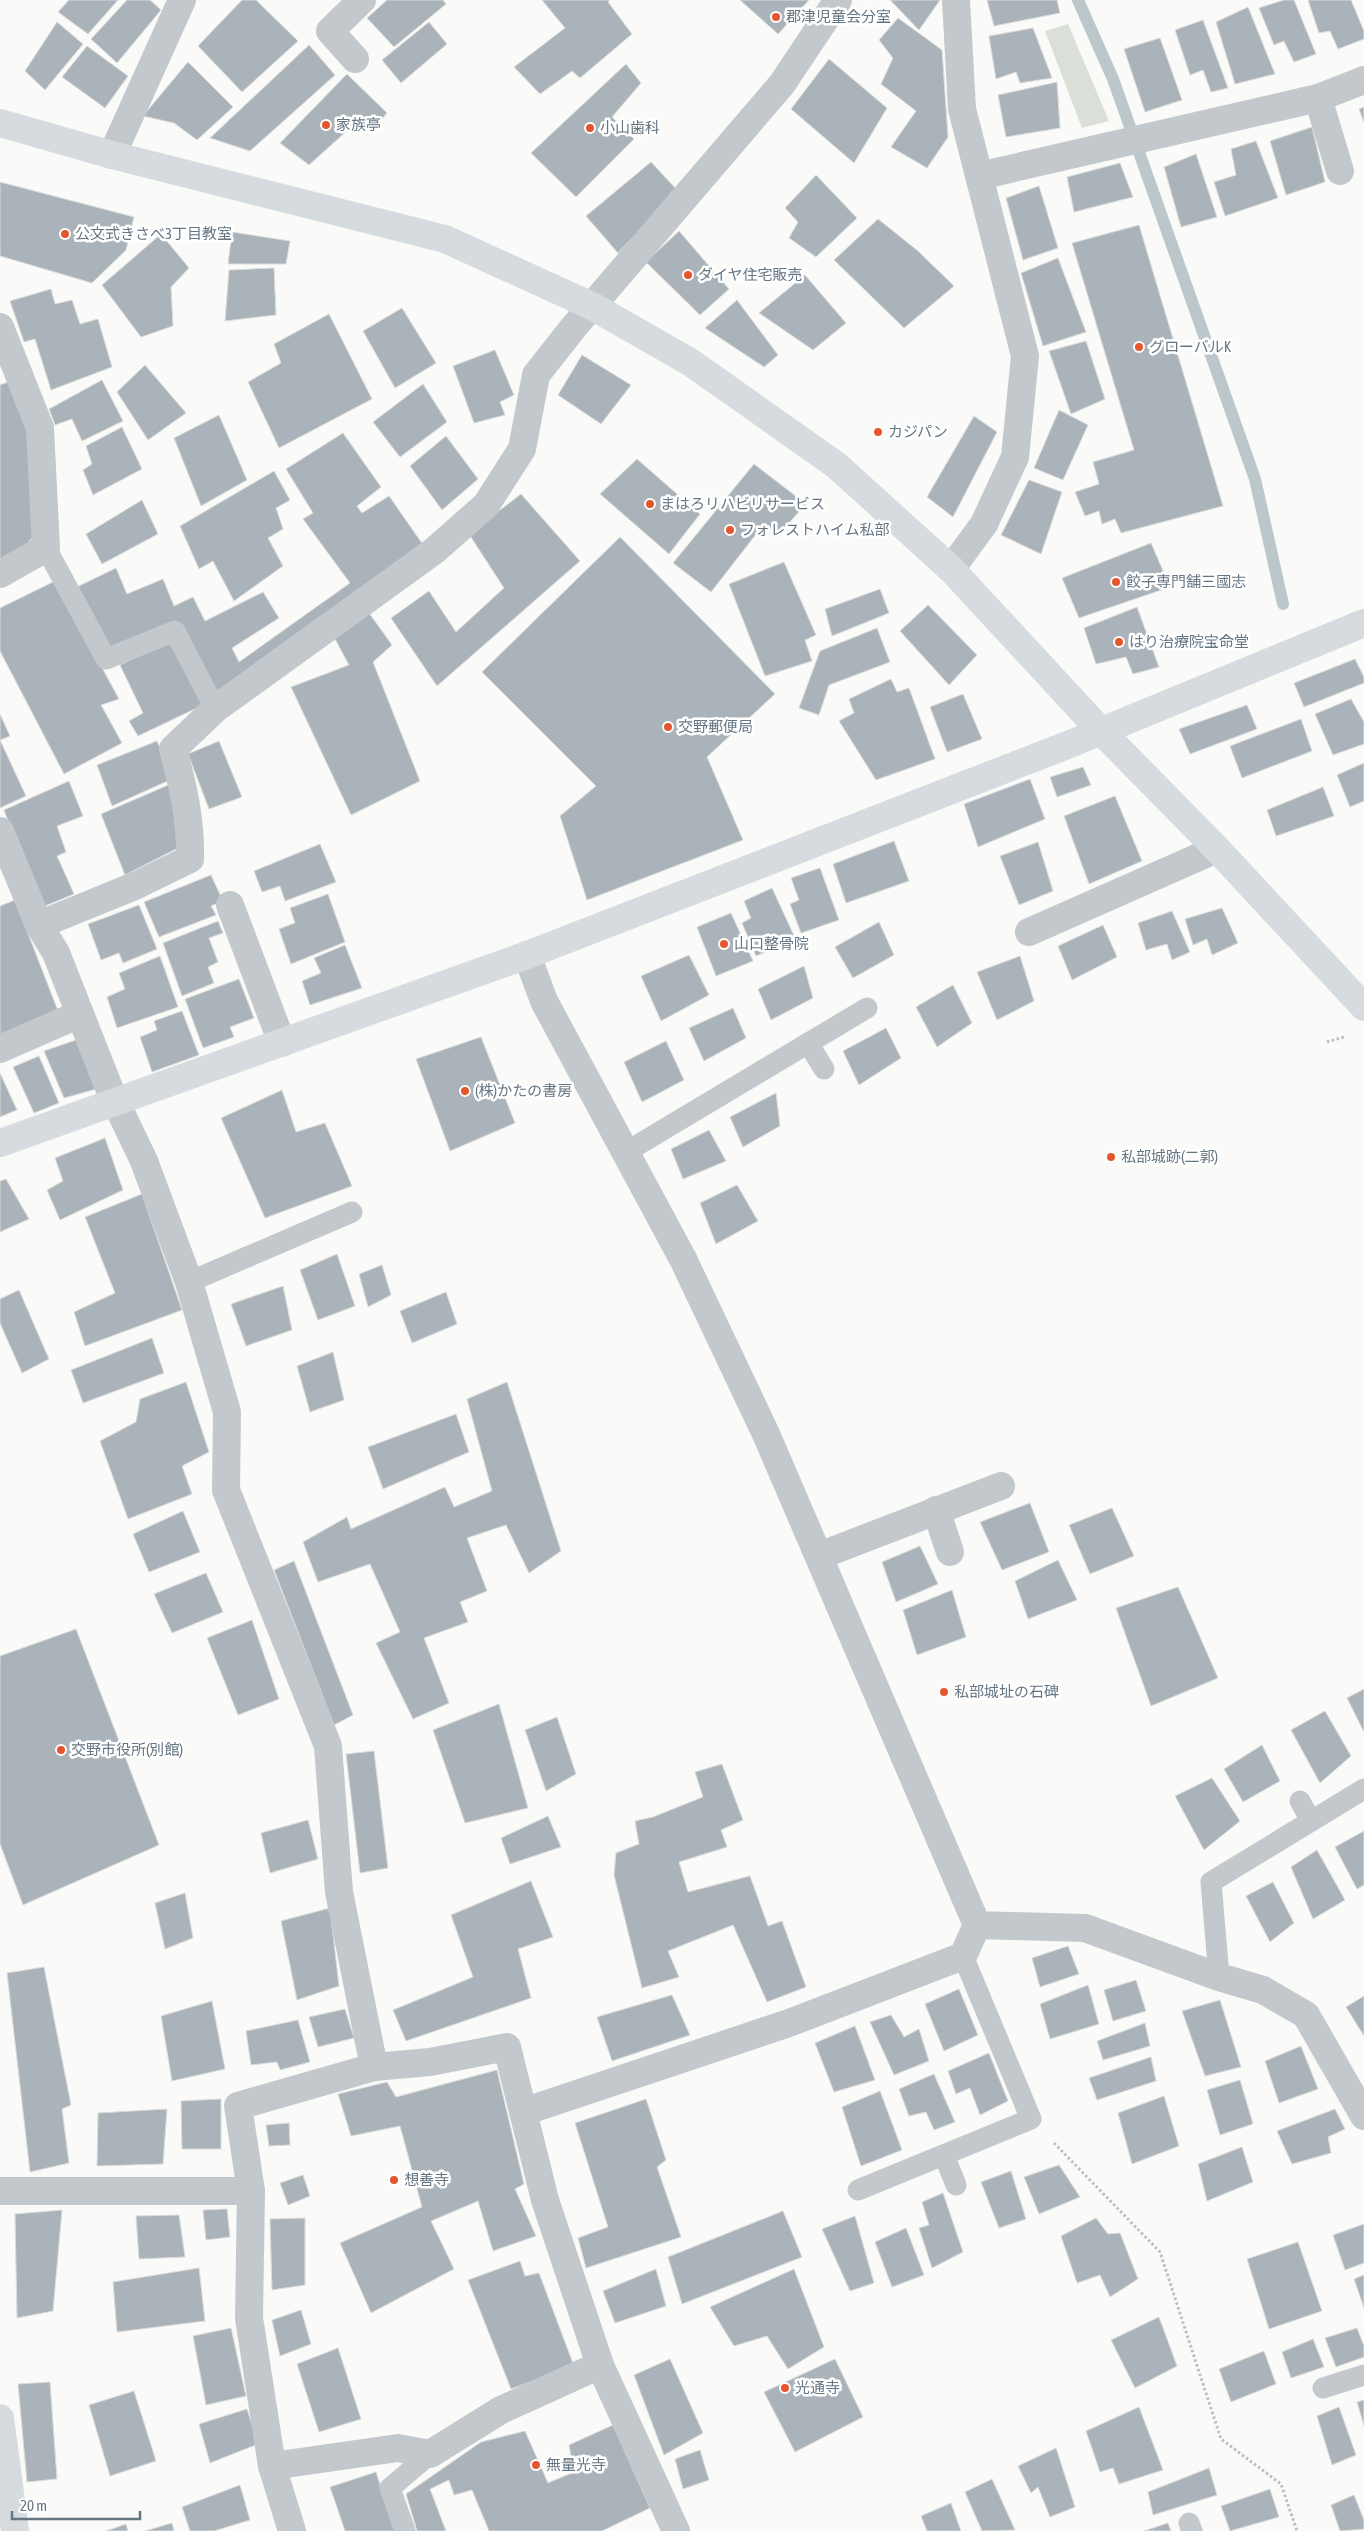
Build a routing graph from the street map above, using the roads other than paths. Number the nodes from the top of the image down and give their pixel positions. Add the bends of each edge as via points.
1 (182, 0) edge
2 (362, 0) edge
3 (838, 0) edge
4 (956, 0) edge
5 (355, 59) dead end
6 (1364, 80) edge
7 (1318, 98) junction
8 (0, 123) edge
9 (112, 154) junction
10 (1340, 171) dead end
11 (979, 176) junction
12 (592, 306) junction
13 (0, 326) edge
14 (46, 548) junction
15 (951, 569) junction
16 (0, 574) edge
17 (1364, 623) edge
18 (215, 710) junction
19 (1100, 730) junction
20 (0, 831) edge
21 (1217, 849) junction
22 (230, 905) dead end
23 (39, 924) junction
24 (1028, 932) dead end
25 (527, 955) junction
26 (1364, 1007) edge
27 (868, 1008) dead end
28 (80, 1014) junction
29 (282, 1043) junction
30 (808, 1043) junction
31 (0, 1049) edge
32 (824, 1069) dead end
33 (117, 1103) junction
34 (0, 1143) edge
35 (626, 1152) junction
36 (352, 1212) dead end
37 (189, 1282) junction
38 (1001, 1486) dead end
39 (936, 1510) junction
40 (950, 1552) dead end
41 (819, 1556) junction
42 (1364, 1789) edge
43 (1300, 1801) dead end
44 (1312, 1821) junction
45 (977, 1925) junction
46 (963, 1956) junction
47 (1219, 1977) junction
48 (374, 2068) junction
49 (523, 2112) junction
50 (1364, 2116) edge
51 (944, 2155) junction
52 (956, 2186) dead end
53 (0, 2190) edge
54 (858, 2190) dead end
55 (251, 2191) junction
56 (600, 2365) junction
57 (1364, 2375) edge
58 (1323, 2388) dead end
59 (0, 2418) edge
60 (430, 2454) junction
61 (272, 2466) junction
62 (15, 2531) edge
63 (292, 2531) edge
64 (405, 2531) edge
65 (676, 2531) edge

1 - 9 street
2 - 5 street via 330,31
3 - 12 street via 782,84
4 - 11 street via 962,109
6 - 7 street
7 - 10 street
7 - 11 street
8 - 9 street
9 - 12 street via 445,239
11 - 15 street via 1025,356 1015,457 984,524
12 - 15 street via 690,362 836,465
12 - 18 street via 536,375 522,449 486,505 434,551
13 - 14 street via 40,428
14 - 16 street
14 - 18 lane via 106,659 176,631
15 - 19 street
17 - 19 street
18 - 23 street via 173,749 191,832 190,860 136,886
19 - 21 street
19 - 25 street
20 - 23 street
21 - 24 street
21 - 26 street
22 - 29 street
23 - 28 street via 56,953
25 - 29 street
25 - 35 street via 544,1001
27 - 30 lane
28 - 31 street
28 - 33 street
29 - 33 street
30 - 32 lane
30 - 35 lane
33 - 34 street
33 - 37 street via 144,1162
35 - 41 street via 696,1285
36 - 37 lane
37 - 48 street via 227,1412 226,1490 328,1746 340,1892
38 - 39 street
39 - 40 street
39 - 41 street
41 - 45 street
42 - 44 lane
43 - 44 lane
44 - 47 lane via 1211,1882
45 - 46 street
45 - 47 street via 1085,1928
46 - 49 street via 789,2023
46 - 51 lane via 1031,2119
47 - 50 street via 1263,1990 1306,2015
48 - 49 street via 430,2062 507,2047
48 - 55 street via 238,2106
49 - 56 street via 545,2200
51 - 52 lane
51 - 54 lane
53 - 55 street
55 - 61 street via 249,2318
56 - 60 street via 501,2410
56 - 65 street
57 - 58 lane
59 - 62 street
60 - 61 street via 398,2448
60 - 64 lane via 390,2488
61 - 63 street

